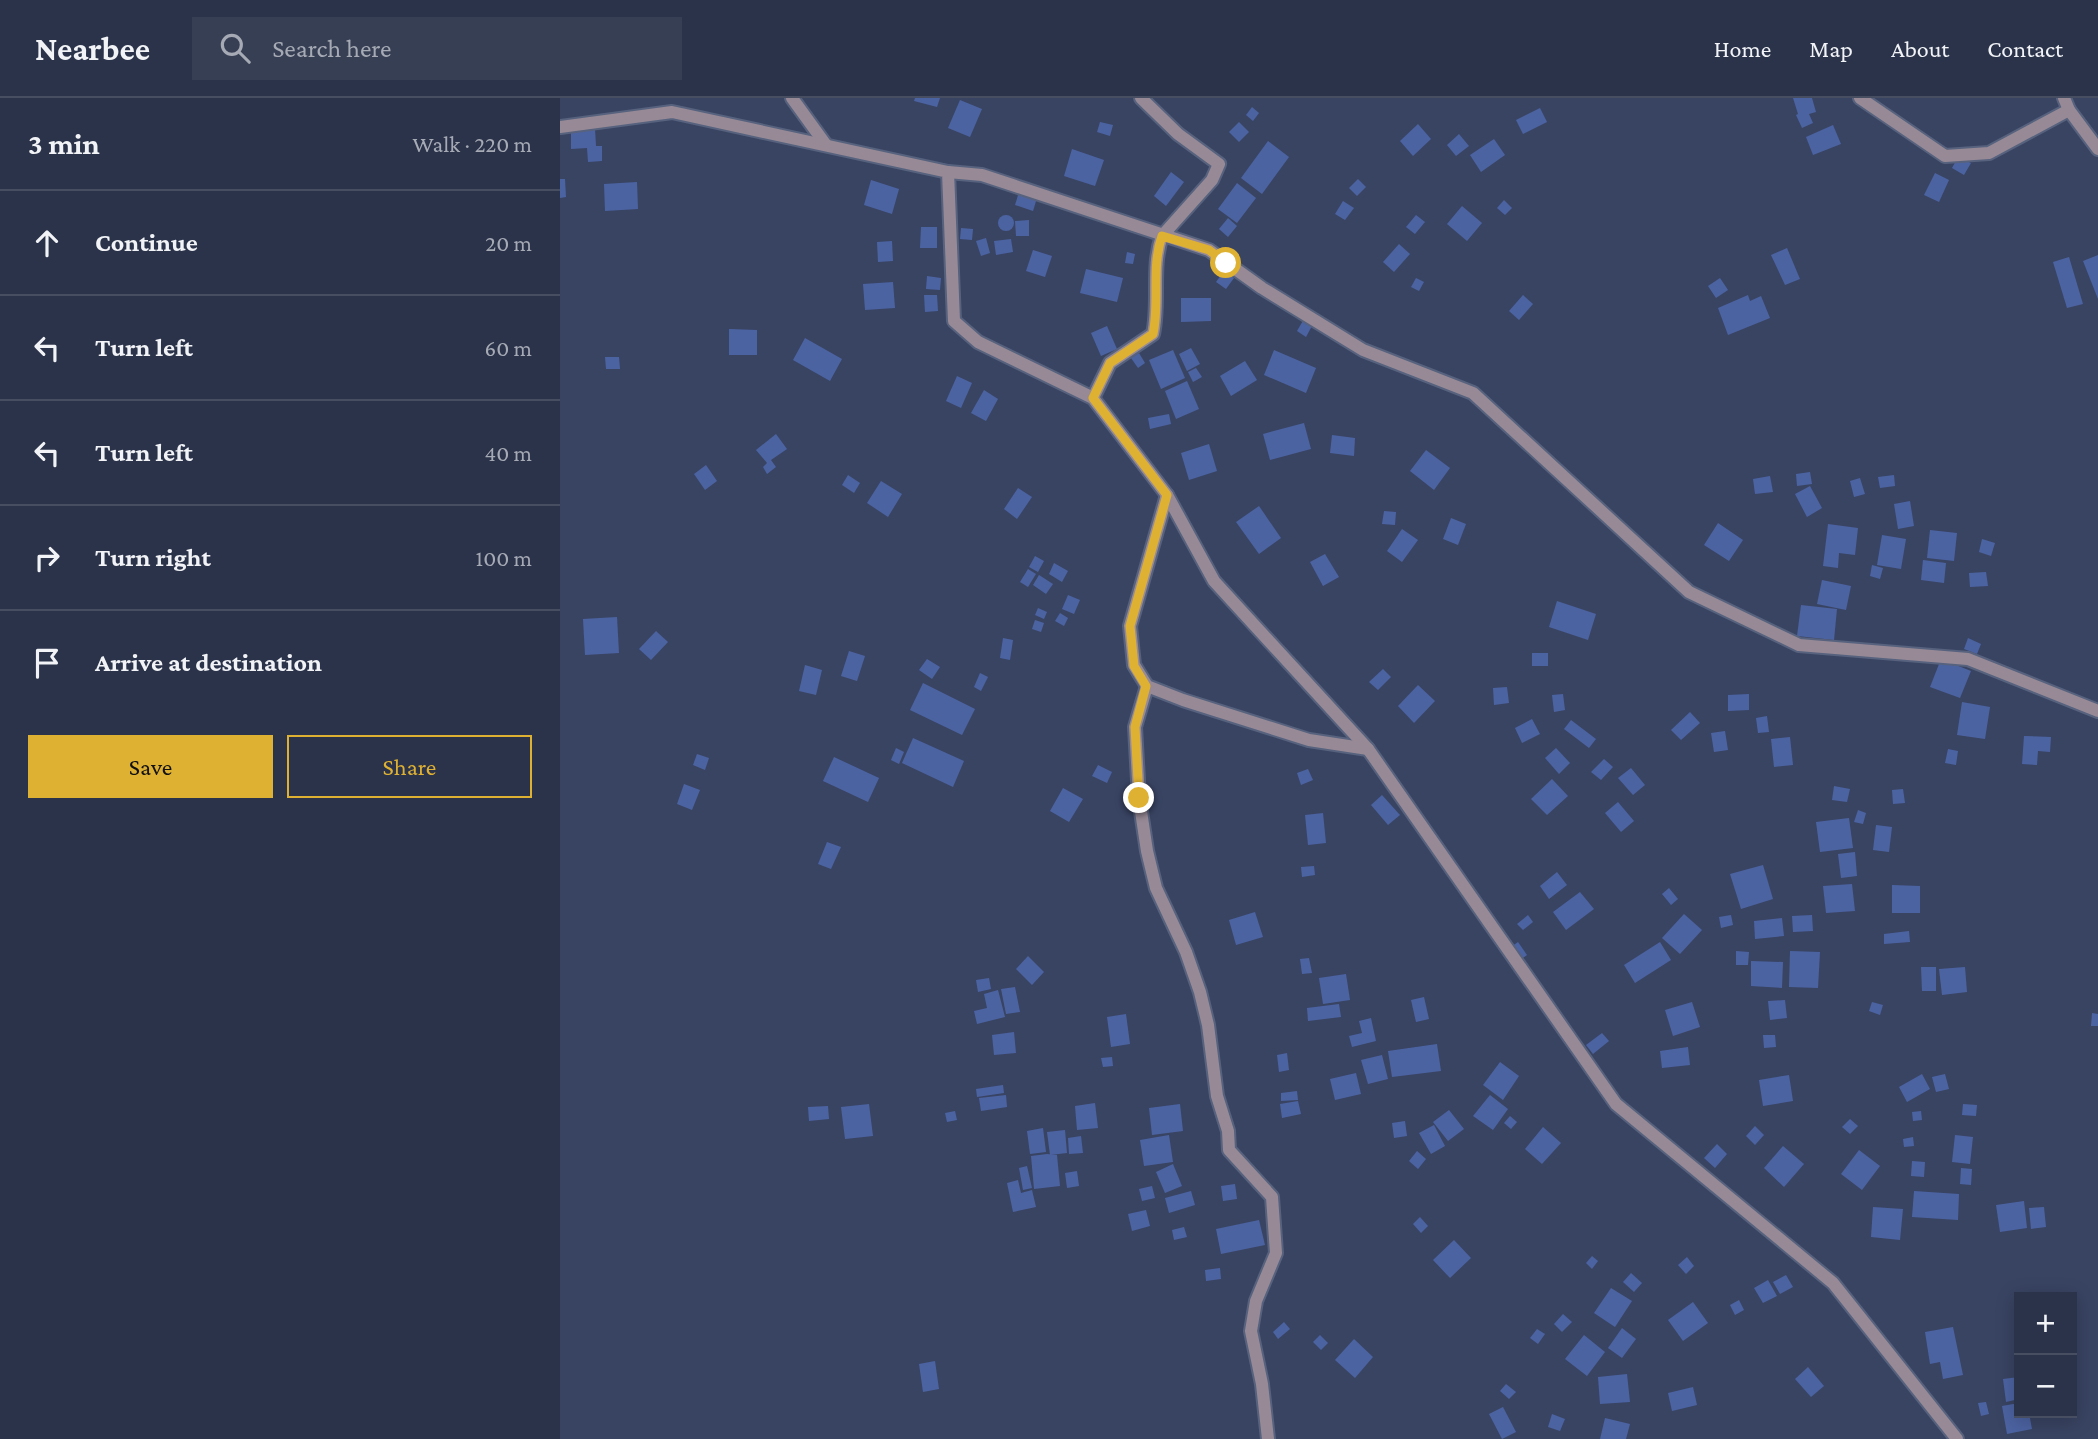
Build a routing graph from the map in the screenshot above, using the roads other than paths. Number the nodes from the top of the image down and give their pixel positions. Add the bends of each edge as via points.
1 (792, 98) edge
2 (1141, 98) edge
3 (1860, 98) edge
4 (2067, 104) edge
5 (560, 127) edge
6 (826, 145) junction
7 (2098, 149) edge
8 (948, 172) junction
9 (1162, 236) junction
10 (1093, 398) junction
11 (1167, 495) junction
12 (1146, 686) junction
13 (2098, 711) edge
14 (1368, 749) junction
15 (1268, 1439) edge
16 (1957, 1439) edge

1 - 6 street
2 - 9 street via 1178,134 1219,164 1212,180
3 - 4 street via 1945,156 1989,153
4 - 7 street
5 - 6 street via 672,112
6 - 8 street
8 - 9 street via 982,175
8 - 10 street via 954,321 978,342
9 - 10 street via 1153,334 1110,363
9 - 13 street via 1209,250 1363,350 1472,393 1689,592 1799,645 1968,659
10 - 11 street
11 - 12 street via 1130,626 1134,666
11 - 14 street via 1213,581
12 - 14 street via 1309,740
12 - 15 street via 1135,727 1139,798 1156,888 1200,992 1229,1150 1272,1197 1276,1253 1256,1301 1251,1331
14 - 16 street via 1616,1104 1833,1283

